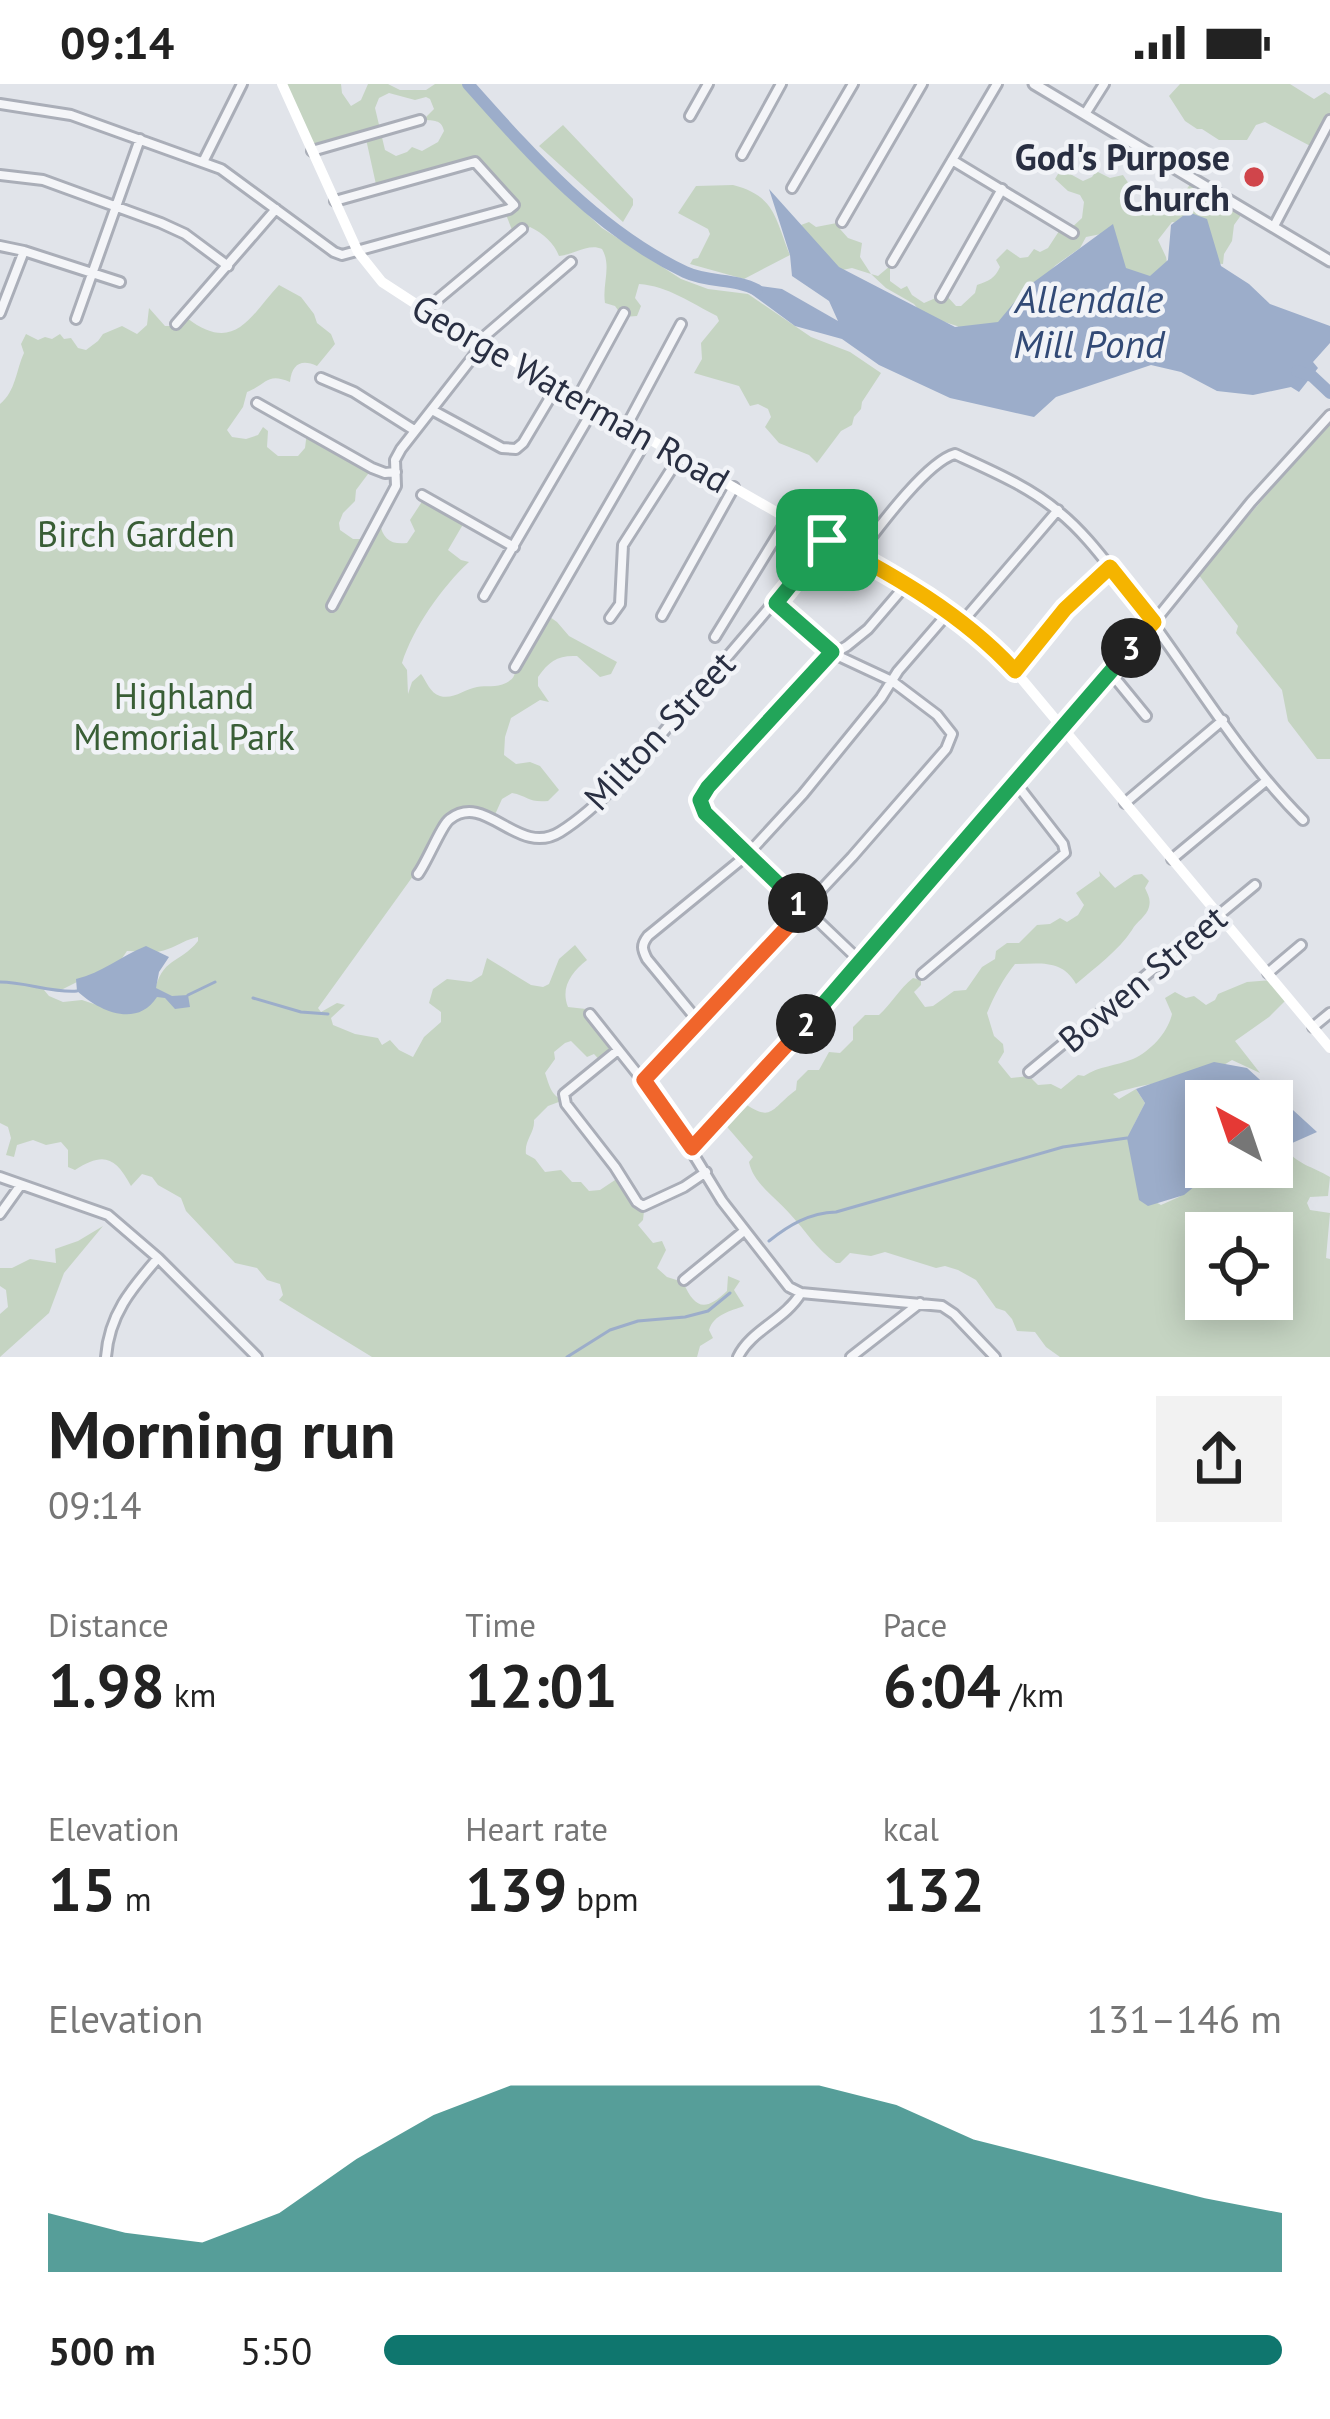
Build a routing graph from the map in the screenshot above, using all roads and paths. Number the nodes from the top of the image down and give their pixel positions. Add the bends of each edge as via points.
1 (242, 84) edge
2 (282, 84) edge
3 (708, 84) edge
4 (781, 84) edge
5 (853, 84) edge
6 (922, 84) edge
7 (997, 84) edge
8 (1034, 84) edge
9 (1103, 84) edge
10 (0, 104) edge
11 (1085, 114) junction
12 (690, 116) dead end
13 (420, 120) dead end
14 (1330, 120) edge
15 (140, 139) junction
16 (311, 151) junction
17 (742, 155) dead end
18 (952, 160) junction
19 (203, 162) junction
20 (0, 175) edge
21 (792, 188) dead end
22 (1003, 189) junction
23 (334, 201) junction
24 (116, 207) junction
25 (277, 209) junction
26 (842, 222) dead end
27 (1274, 226) junction
28 (522, 230) dead end
29 (1073, 233) dead end
30 (0, 246) edge
31 (24, 250) junction
32 (358, 252) junction
33 (1329, 257) edge
34 (571, 262) dead end
35 (892, 262) dead end
36 (228, 266) junction
37 (94, 273) junction
38 (120, 282) dead end
39 (941, 297) dead end
40 (425, 310) junction
41 (0, 313) edge
42 (624, 313) dead end
43 (76, 320) dead end
44 (176, 324) dead end
45 (681, 324) dead end
46 (481, 342) junction
47 (321, 378) dead end
48 (557, 386) junction
49 (578, 397) junction
50 (257, 403) dead end
51 (595, 407) junction
52 (431, 410) junction
53 (1330, 415) edge
54 (627, 425) junction
55 (414, 430) junction
56 (648, 437) junction
57 (680, 456) junction
58 (396, 472) junction
59 (734, 488) junction
60 (422, 495) dead end
61 (1058, 510) junction
62 (788, 518) junction
63 (827, 540) junction
64 (514, 547) junction
65 (857, 556) junction
66 (1110, 567) junction
67 (905, 585) junction
68 (484, 596) dead end
69 (776, 603) junction
70 (332, 606) dead end
71 (950, 611) junction
72 (662, 616) dead end
73 (610, 618) dead end
74 (963, 621) junction
75 (1154, 622) junction
76 (716, 637) dead end
77 (832, 652) junction
78 (515, 667) dead end
79 (1015, 671) junction
80 (1110, 672) junction
81 (892, 681) junction
82 (1146, 716) dead end
83 (1222, 720) junction
84 (1062, 727) junction
85 (1266, 781) junction
86 (1015, 782) junction
87 (1125, 803) junction
88 (1303, 820) dead end
89 (747, 855) junction
90 (1172, 859) junction
91 (418, 874) dead end
92 (1255, 885) dead end
93 (805, 908) junction
94 (1218, 914) junction
95 (1301, 945) dead end
96 (861, 962) junction
97 (922, 974) dead end
98 (1268, 974) junction
99 (1330, 1013) edge
100 (590, 1014) dead end
101 (698, 1021) junction
102 (1313, 1028) junction
103 (1330, 1048) edge
104 (618, 1050) junction
105 (1029, 1072) dead end
106 (644, 1080) junction
107 (692, 1148) junction
108 (706, 1172) junction
109 (0, 1177) edge
110 (20, 1186) junction
111 (0, 1214) edge
112 (744, 1232) junction
113 (158, 1258) junction
114 (684, 1280) dead end
115 (801, 1293) junction
116 (920, 1303) junction
117 (986, 1347) junction
118 (106, 1357) edge
119 (256, 1357) edge
120 (738, 1357) edge
121 (851, 1357) edge
122 (974, 1357) edge
123 (995, 1357) edge

1 - 19 street
2 - 16 main road, George Waterman Road
3 - 12 street
4 - 17 street
5 - 21 street
6 - 26 street
7 - 18 street
8 - 11 street
9 - 11 street
10 - 15 street via 71,115
11 - 27 street
13 - 16 street
14 - 27 street
15 - 19 street
15 - 24 street
16 - 23 main road, George Waterman Road
18 - 22 street
18 - 35 street
19 - 25 street
20 - 24 street via 43,180
22 - 29 street
22 - 39 street
23 - 32 main road, George Waterman Road
23 - 32 street via 475,162 514,205
24 - 36 street via 185,234
24 - 37 street
25 - 32 street via 334,252
25 - 36 street
27 - 33 street
28 - 40 street
30 - 31 street
31 - 37 street
31 - 41 street
32 - 40 main road, George Waterman Road via 380,280
34 - 46 street
36 - 44 street
37 - 38 street
37 - 43 street
40 - 46 main road, George Waterman Road
42 - 49 street
45 - 54 street
46 - 48 main road, George Waterman Road
46 - 52 street
47 - 55 street
48 - 49 main road, George Waterman Road
48 - 52 street via 516,449
49 - 51 main road, George Waterman Road
50 - 58 street via 372,468
51 - 54 main road, George Waterman Road
51 - 64 street
52 - 55 street
53 - 75 street
54 - 56 main road, George Waterman Road
55 - 58 street
56 - 57 main road, George Waterman Road
56 - 78 street
57 - 59 main road, George Waterman Road
57 - 73 street via 623,545 620,604
58 - 70 street via 389,502
59 - 62 main road, George Waterman Road
59 - 72 street
60 - 64 street
61 - 65 street via 949,456
61 - 66 street
61 - 74 street
62 - 63 main road, George Waterman Road
62 - 76 street
63 - 65 main road, George Waterman Road
63 - 69 street, Milton Street
64 - 68 street
65 - 67 main road, George Waterman Road
66 - 75 street
66 - 79 street
67 - 71 main road, George Waterman Road
67 - 77 street via 868,629
69 - 77 street
69 - 91 street, Milton Street via 644,756 559,833 533,839 461,813 443,826
71 - 74 main road, George Waterman Road
71 - 81 street
74 - 79 main road, George Waterman Road
75 - 80 street
75 - 83 street
77 - 81 street
77 - 89 street via 701,795 701,808
79 - 84 main road, George Waterman Road
80 - 82 street
80 - 84 street
81 - 89 street
81 - 93 street via 944,722 950,743
83 - 85 street
83 - 87 street
84 - 86 street
84 - 87 main road, George Waterman Road
85 - 88 street
85 - 90 street
86 - 96 street
86 - 97 street via 1065,853
87 - 90 main road, George Waterman Road
89 - 93 street
89 - 101 street via 643,942 647,959
90 - 94 main road, George Waterman Road
92 - 94 street, Bowen Street
93 - 96 street
93 - 101 street
94 - 98 main road, George Waterman Road
94 - 105 street, Bowen Street
95 - 98 street
96 - 107 street
98 - 102 main road, George Waterman Road
99 - 102 street
100 - 104 street
101 - 106 street
102 - 103 main road, George Waterman Road
104 - 106 street
104 - 108 street via 564,1094 566,1104 643,1206
106 - 107 street
107 - 108 street
108 - 112 street
109 - 110 street
110 - 111 street
110 - 113 street via 108,1215
112 - 114 street
112 - 115 street
113 - 118 street via 126,1294
113 - 119 street
115 - 116 street
115 - 120 street
116 - 117 street via 948,1309
116 - 121 street
117 - 122 street
117 - 123 street

